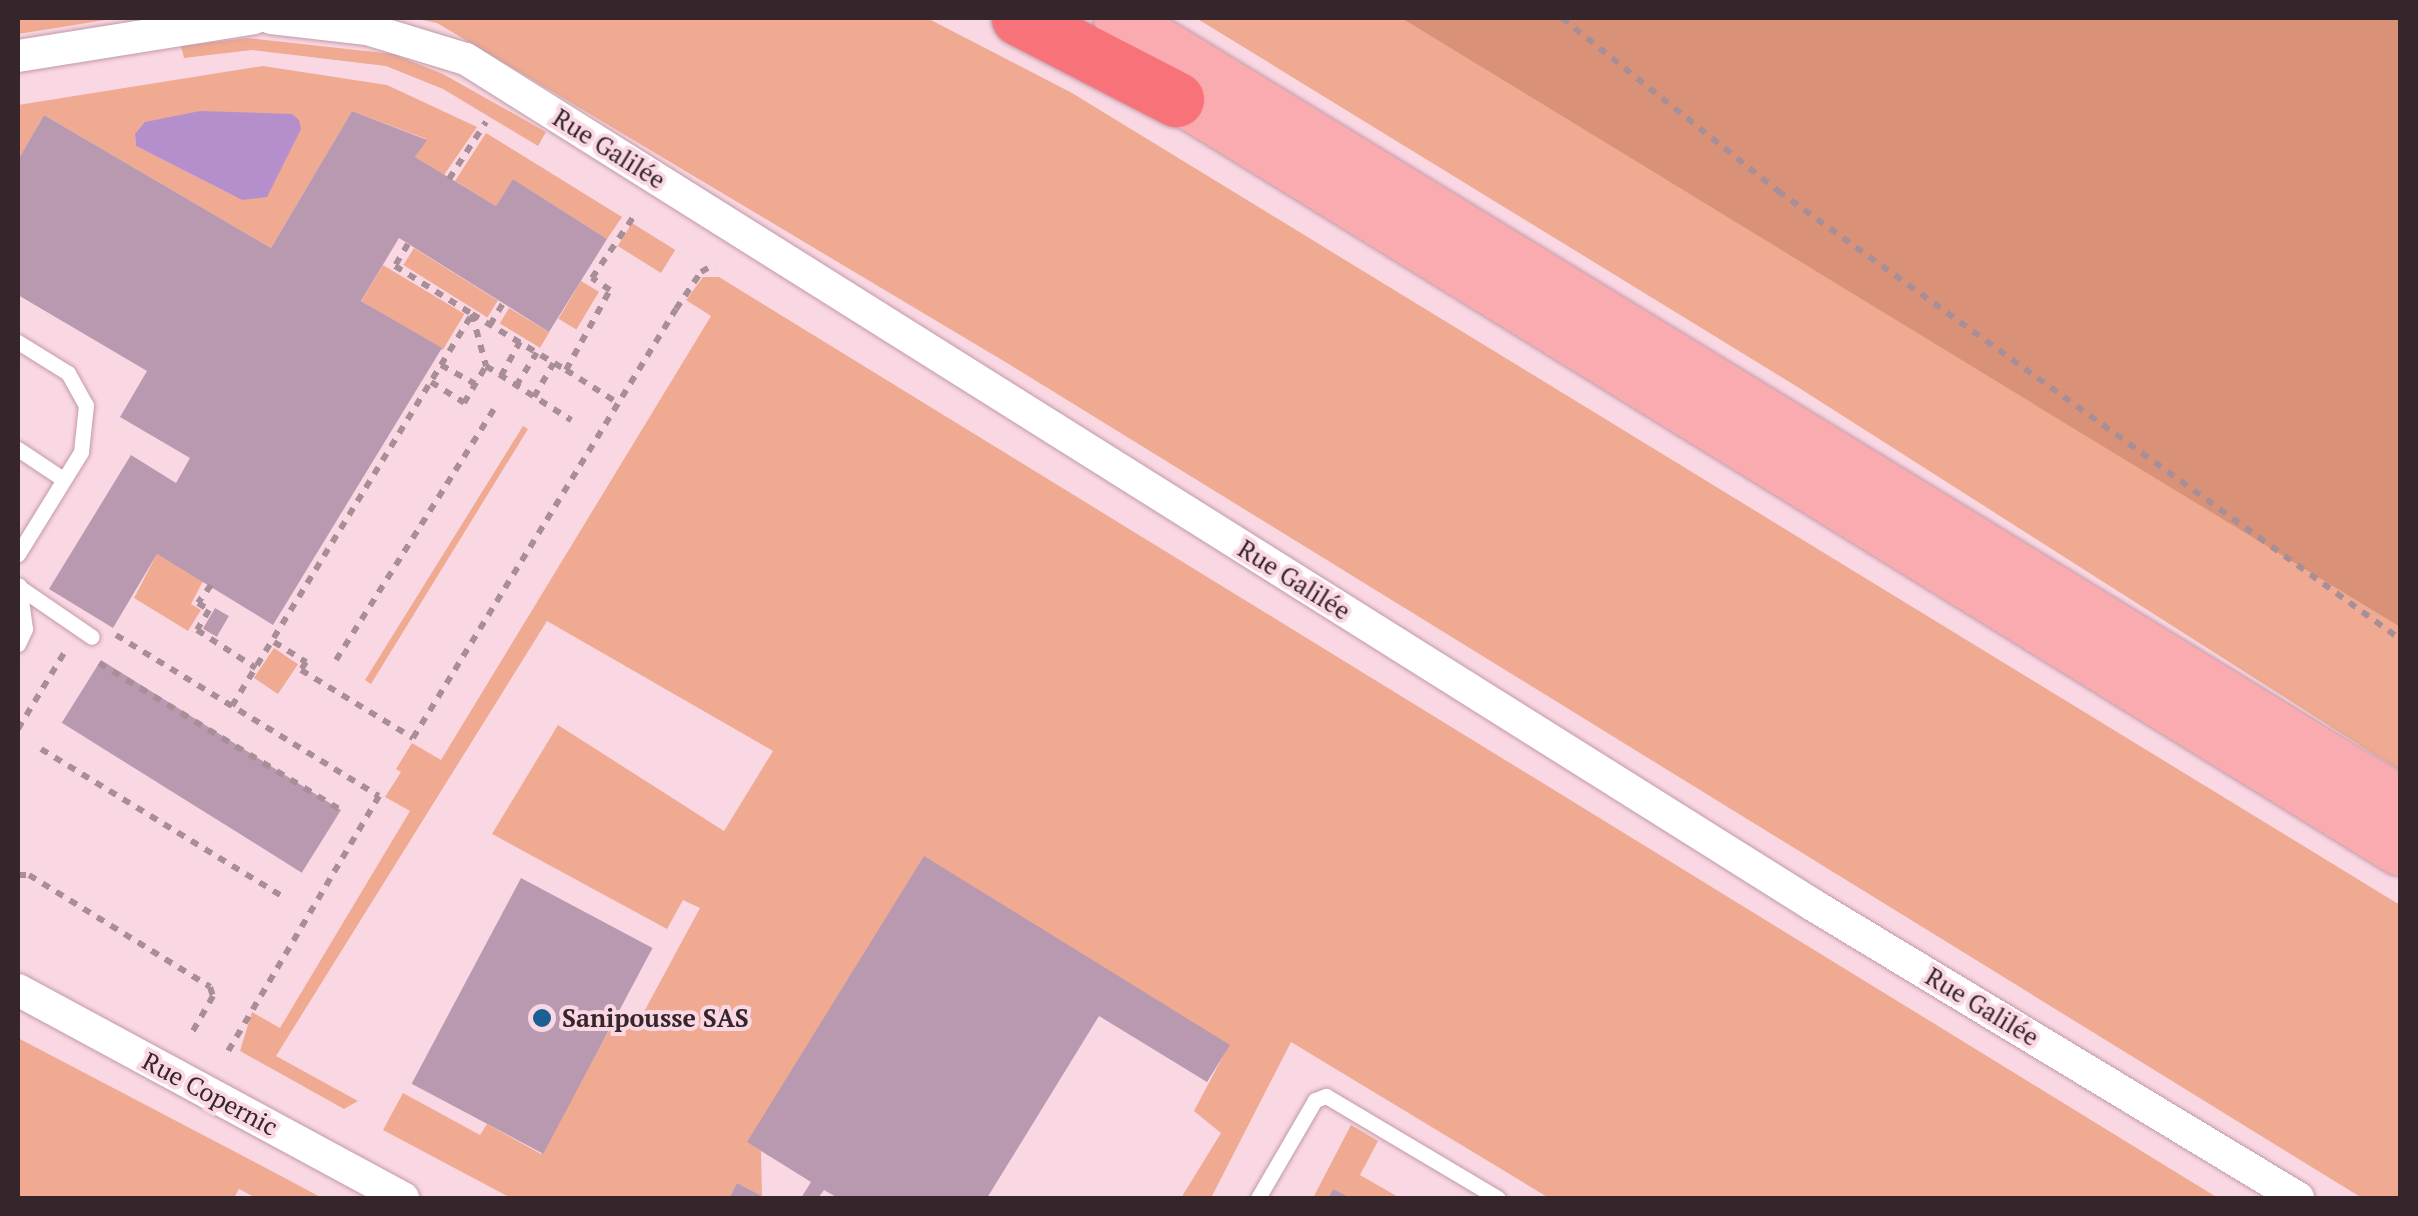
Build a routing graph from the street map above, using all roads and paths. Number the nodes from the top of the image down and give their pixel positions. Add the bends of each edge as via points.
1 (254, 18) edge
2 (271, 18) edge
3 (1020, 18) edge
4 (1061, 18) edge
5 (1119, 18) edge
6 (1562, 18) edge
7 (18, 56) edge
8 (1176, 99) junction
9 (486, 122) dead end
10 (450, 179) dead end
11 (636, 212) dead end
12 (408, 244) dead end
13 (715, 264) dead end
14 (503, 304) dead end
15 (472, 314) junction
16 (490, 325) junction
17 (18, 342) edge
18 (520, 342) junction
19 (537, 352) junction
20 (554, 363) junction
21 (441, 365) junction
22 (486, 366) junction
23 (566, 370) junction
24 (501, 376) junction
25 (431, 382) junction
26 (475, 384) junction
27 (516, 386) junction
28 (534, 397) junction
29 (618, 403) junction
30 (494, 410) dead end
31 (572, 420) dead end
32 (18, 450) edge
33 (63, 479) junction
34 (19, 548) edge
35 (18, 582) edge
36 (211, 585) dead end
37 (85, 633) junction
38 (2400, 639) edge
39 (274, 642) junction
40 (18, 644) edge
41 (336, 660) dead end
42 (99, 663) dead end
43 (256, 668) junction
44 (232, 706) junction
45 (18, 729) edge
46 (41, 749) dead end
47 (2400, 802) edge
48 (342, 810) dead end
49 (2400, 851) edge
50 (18, 875) edge
51 (283, 897) dead end
52 (18, 990) edge
53 (190, 1036) dead end
54 (226, 1055) dead end
55 (403, 1198) edge
56 (1258, 1198) edge
57 (1498, 1198) edge
58 (2298, 1198) edge

1 - 7 street
2 - 58 street, Rue Galilée via 367,29 466,59 1813,905
3 - 8 highway
4 - 8 main road
5 - 47 main road
6 - 38 path via 1778,191
8 - 49 main road
9 - 10 path
11 - 23 path via 592,278 610,290
12 - 15 path via 394,266
13 - 29 path via 701,272
14 - 16 path
15 - 16 path
15 - 21 path
15 - 22 path
16 - 18 path
17 - 33 lane via 68,373 86,405 81,452
18 - 19 path
18 - 24 path
19 - 20 path
19 - 27 path
20 - 23 path
20 - 28 path
21 - 25 path
21 - 26 path
22 - 24 path
22 - 26 path
23 - 29 path
24 - 27 path
25 - 26 path via 464,403
25 - 39 path
27 - 28 path
28 - 31 path
29 - 39 path via 413,738 301,670 306,662
30 - 41 path
32 - 33 lane
33 - 34 lane
35 - 37 lane
35 - 40 lane via 26,629
36 - 43 path via 198,603 209,610 197,630
37 - 44 path via 86,616
37 - 45 path
39 - 43 path
42 - 48 path
43 - 44 path
44 - 54 path via 378,796
46 - 51 path
50 - 53 path via 29,875 210,988 213,996
52 - 55 street, Rue Copernic
56 - 57 lane via 1314,1100 1341,1100

